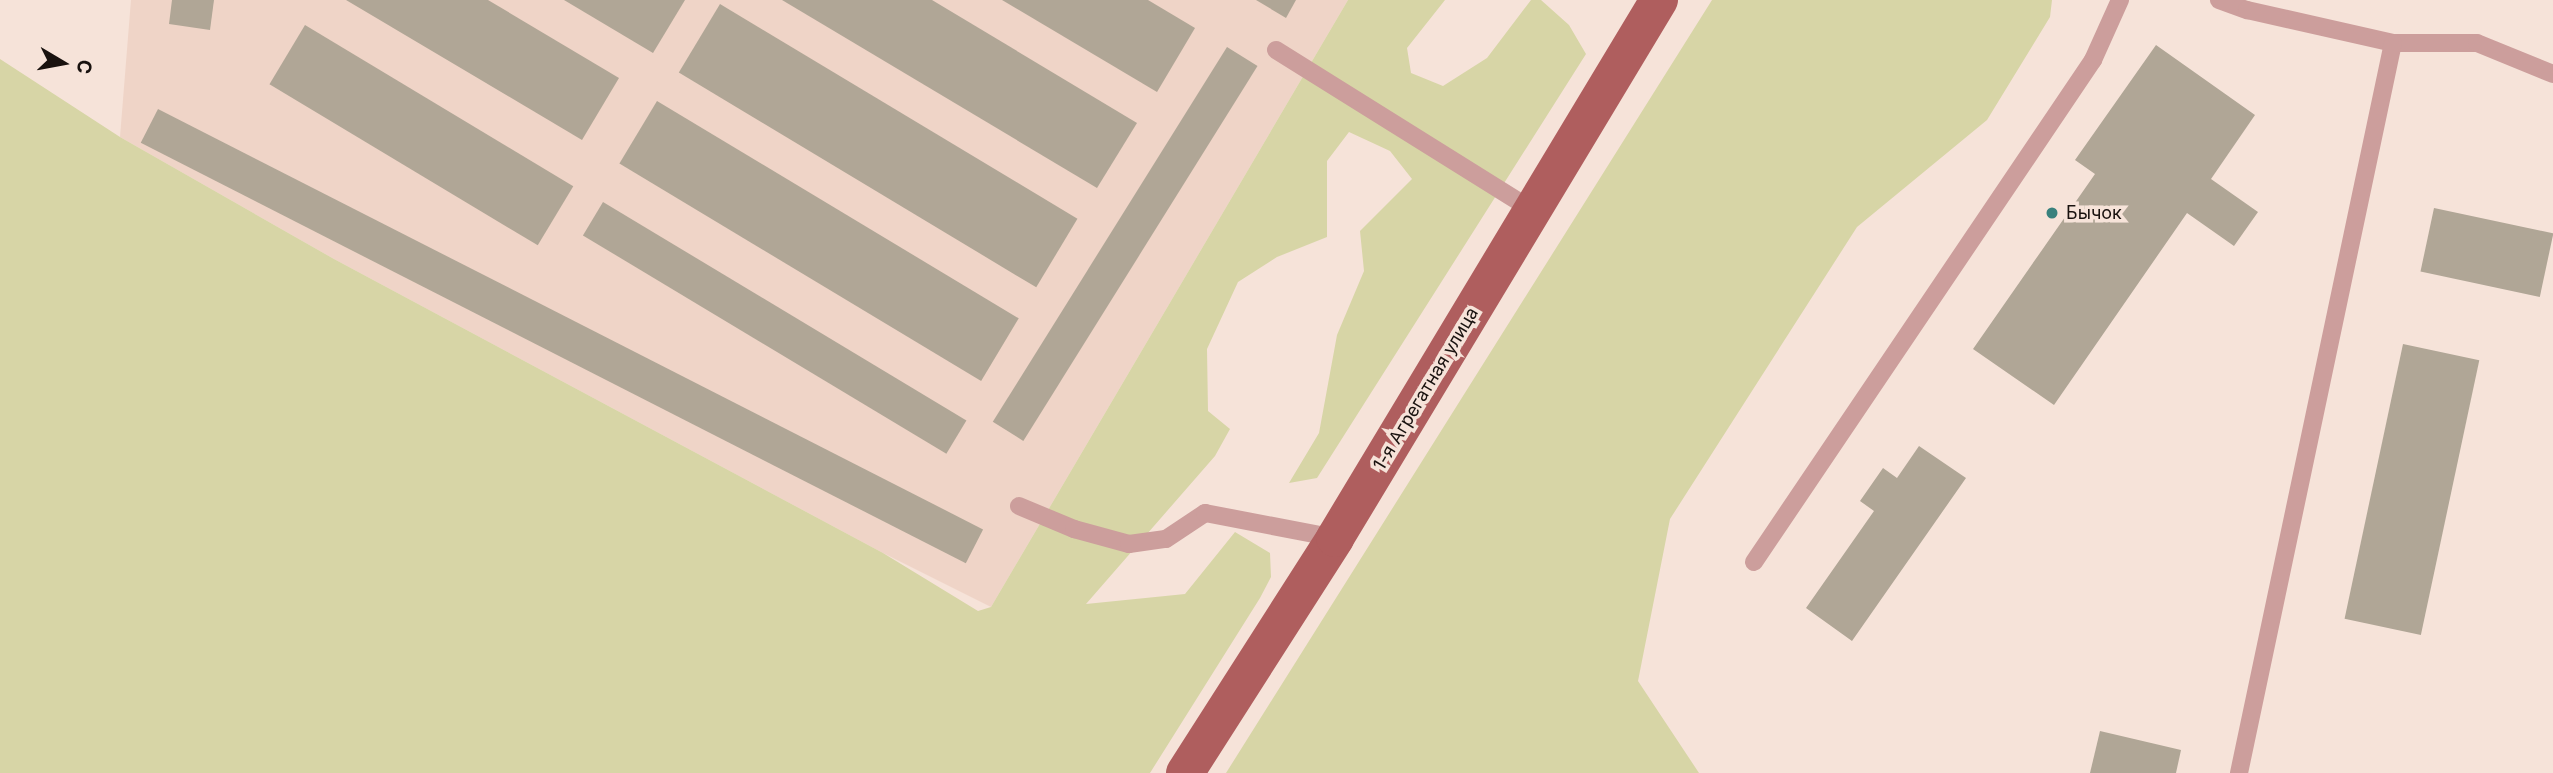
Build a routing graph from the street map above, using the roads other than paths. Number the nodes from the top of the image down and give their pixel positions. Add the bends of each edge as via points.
1 (1659, 0) edge
2 (2120, 0) edge
3 (2220, 0) edge
4 (2393, 43) junction
5 (1276, 50) dead end
6 (2553, 74) edge
7 (1534, 211) junction
8 (1019, 506) dead end
9 (1335, 538) junction
10 (1754, 562) dead end
11 (1185, 773) edge
12 (2239, 773) edge

1 - 7 main road, 1-я Агрегатная улица
2 - 10 lane via 2093,60
3 - 4 lane
4 - 6 lane via 2477,43
4 - 12 lane
5 - 7 lane
7 - 9 main road, 1-я Агрегатная улица
8 - 9 lane via 1074,529 1129,544 1166,539 1205,513
9 - 11 main road, 1-я Агрегатная улица

